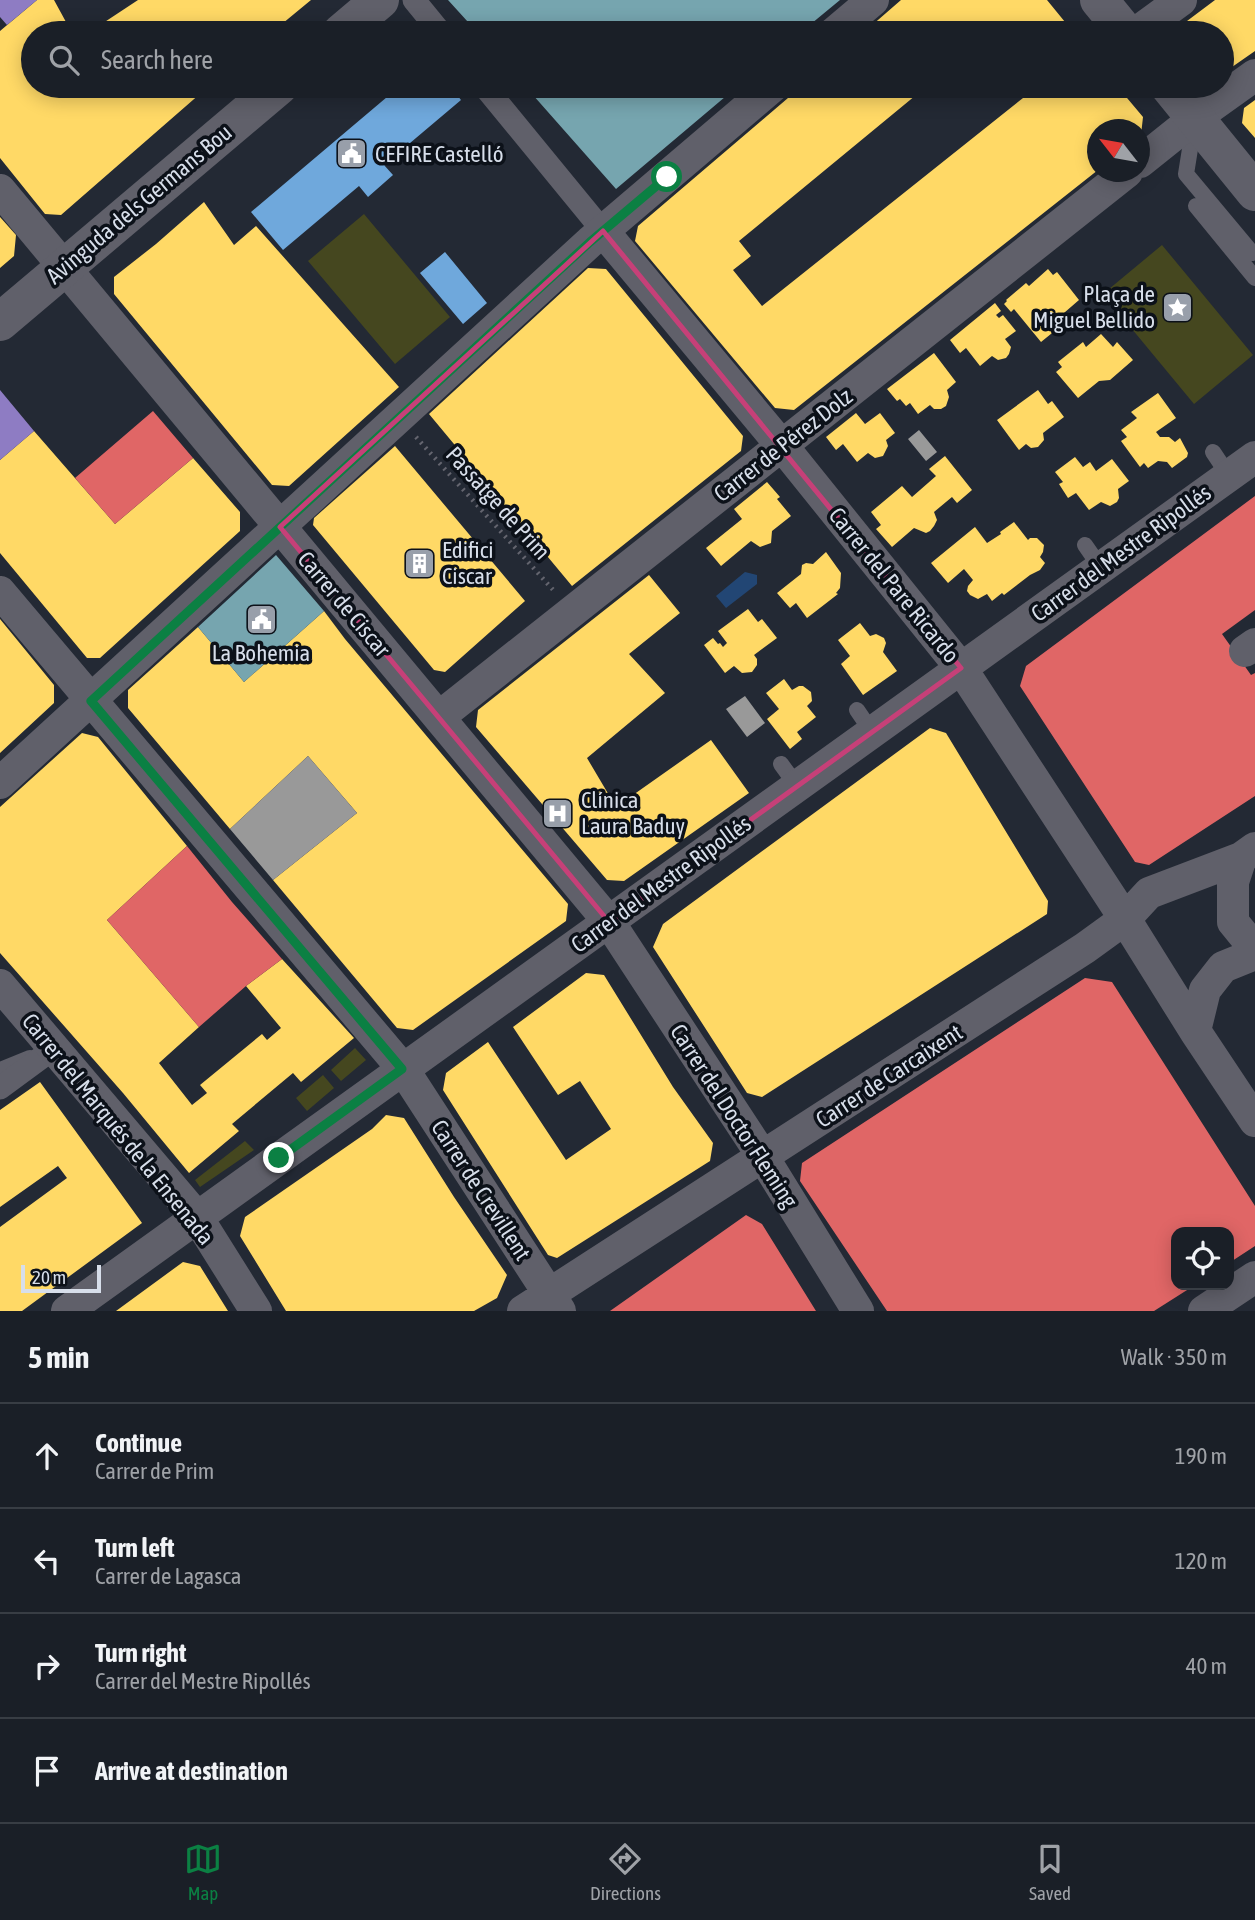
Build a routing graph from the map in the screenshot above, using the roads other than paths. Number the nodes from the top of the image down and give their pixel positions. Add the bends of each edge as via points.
1 (380, 0) edge
2 (414, 0) edge
3 (873, 0) edge
4 (1099, 0) edge
5 (1181, 0) edge
6 (355, 21) edge
7 (431, 21) edge
8 (848, 21) edge
9 (1116, 21) edge
10 (1152, 21) edge
11 (1255, 75) edge
12 (1234, 90) edge
13 (265, 98) edge
14 (494, 98) edge
15 (759, 98) edge
16 (1179, 98) edge
17 (1223, 98) edge
18 (1195, 118) junction
19 (1150, 153) edge
20 (1114, 182) edge
21 (0, 190) edge
22 (1255, 192) edge
23 (1196, 206) dead end
24 (603, 231) junction
25 (1252, 253) dead end
26 (65, 267) junction
27 (1255, 278) edge
28 (0, 322) edge
29 (782, 446) junction
30 (1255, 457) edge
31 (280, 527) junction
32 (0, 592) edge
33 (961, 668) junction
34 (91, 701) junction
35 (439, 717) junction
36 (0, 783) edge
37 (1248, 853) edge
38 (1125, 919) junction
39 (609, 922) junction
40 (1255, 949) edge
41 (1255, 954) edge
42 (0, 985) edge
43 (1195, 1031) junction
44 (54, 1049) junction
45 (402, 1069) junction
46 (0, 1070) edge
47 (0, 1088) edge
48 (1255, 1121) edge
49 (763, 1157) junction
50 (197, 1217) junction
51 (1255, 1277) edge
52 (546, 1307) edge
53 (66, 1311) edge
54 (256, 1311) edge
55 (858, 1311) edge
56 (1204, 1311) edge

1 - 6 street
2 - 7 street
3 - 8 street
4 - 9 street
5 - 10 street
11 - 12 street
13 - 26 street, Avinguda dels Germans Bou
14 - 24 street, Carrer del Pare Ricardo
15 - 24 street
16 - 18 street
17 - 18 street
18 - 19 street
18 - 22 street
18 - 25 lane via 1186,174
20 - 29 street, Carrer de Pérez Dolz
21 - 26 street, Carrer de Ciscar
23 - 27 lane
24 - 29 street, Carrer del Pare Ricardo
24 - 31 street
26 - 28 street, Avinguda dels Germans Bou
26 - 31 street, Carrer de Ciscar
29 - 33 street, Carrer del Pare Ricardo
29 - 35 street, Carrer de Pérez Dolz
30 - 33 street, Carrer del Mestre Ripollés via 1221,464 1093,556
31 - 34 street
31 - 35 street, Carrer de Ciscar
32 - 34 street, Carrer de Crevillent
33 - 38 street, Carrer del Pare Ricardo
33 - 39 street, Carrer del Mestre Ripollés via 864,721 789,775
34 - 36 street
34 - 45 street, Carrer de Crevillent
35 - 39 street, Carrer de Ciscar
37 - 38 street, Carrer de Carcaixent via 1149,893
37 - 40 street via 1234,882 1233,922
38 - 43 street, Carrer del Pare Ricardo
38 - 49 street, Carrer de Carcaixent
39 - 45 street, Carrer del Mestre Ripollés
39 - 49 street, Carrer del Doctor Fleming
41 - 43 street via 1223,967 1206,990
42 - 44 street, Carrer del Marqués de la Ensenada
43 - 48 street, Carrer del Pare Ricardo
44 - 46 lane
44 - 47 street
44 - 50 street, Carrer del Marqués de la Ensenada
45 - 50 street, Carrer del Mestre Ripollés
45 - 52 street, Carrer de Crevillent
49 - 52 street, Carrer de Carcaixent
49 - 55 street, Carrer del Doctor Fleming
50 - 53 street, Carrer del Mestre Ripollés
50 - 54 street, Carrer del Marqués de la Ensenada
51 - 56 street

